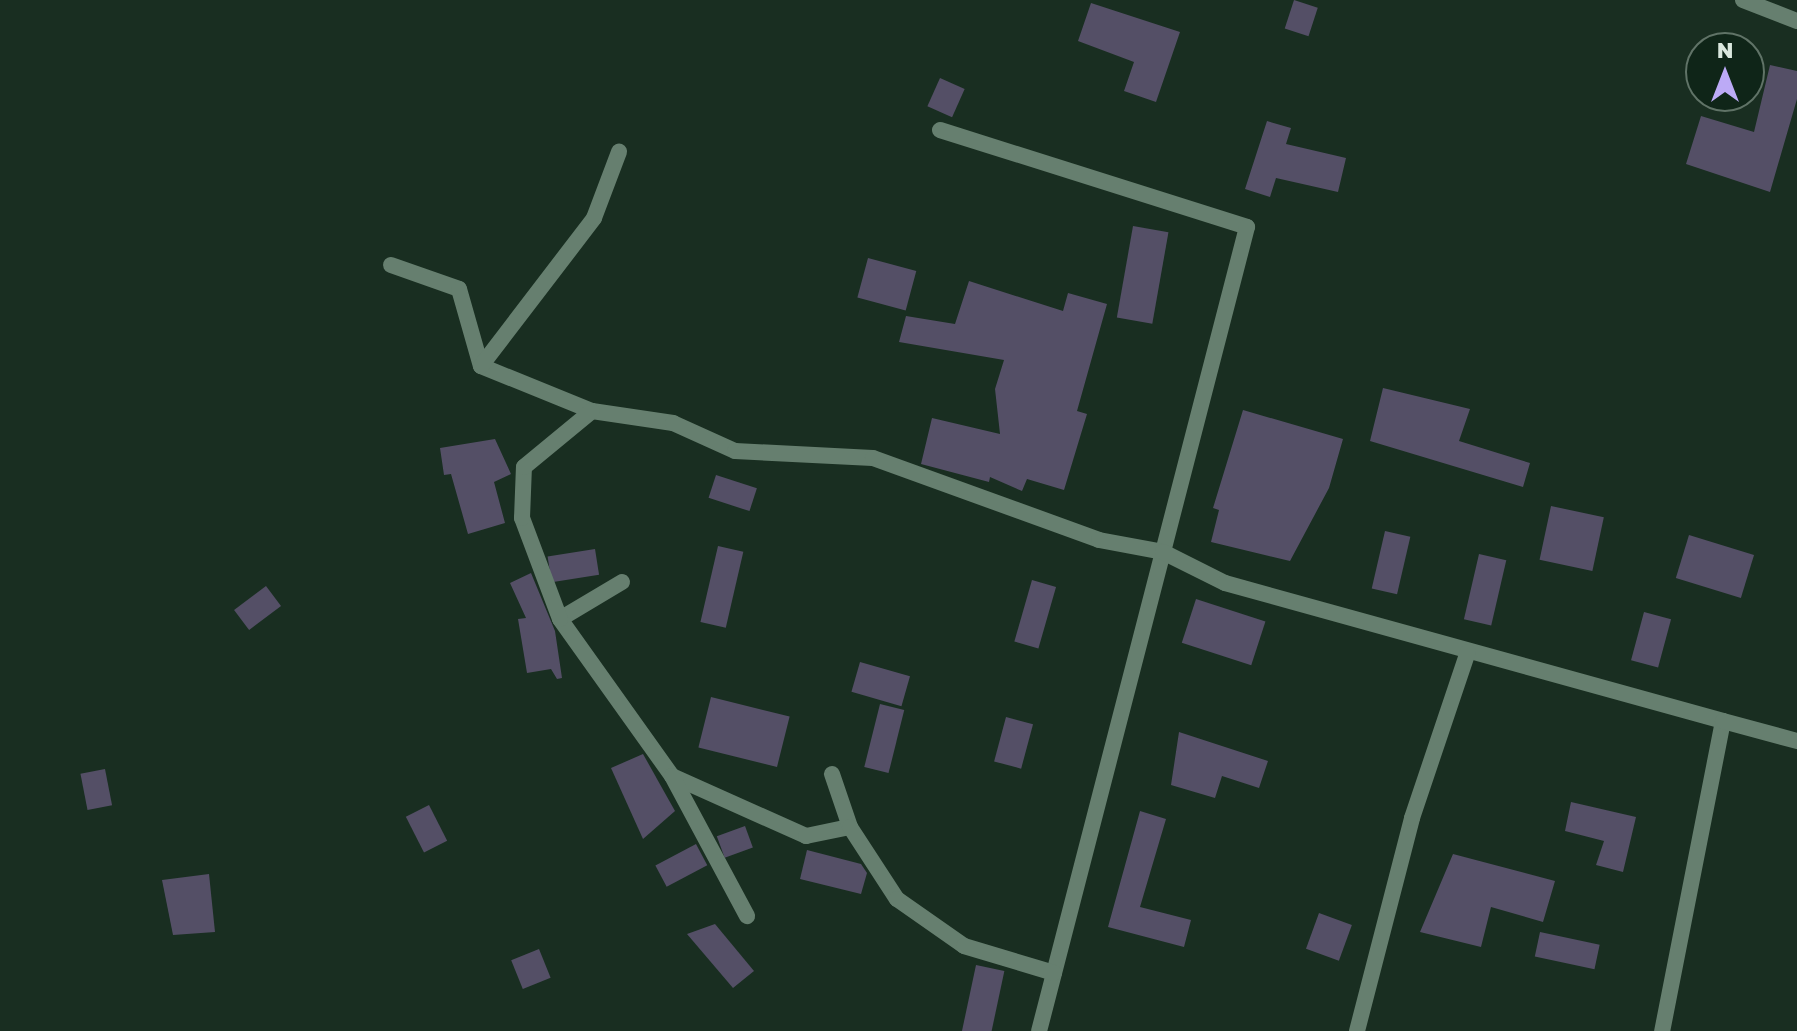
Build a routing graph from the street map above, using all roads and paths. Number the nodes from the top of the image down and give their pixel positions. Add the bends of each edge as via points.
1 (1743, 0) edge
2 (1797, 21) edge
3 (940, 130) dead end
4 (619, 152) dead end
5 (391, 265) dead end
6 (481, 366) junction
7 (592, 411) junction
8 (1163, 552) junction
9 (622, 582) dead end
10 (560, 619) junction
11 (1468, 652) junction
12 (1723, 721) junction
13 (1797, 741) edge
14 (832, 774) dead end
15 (672, 776) junction
16 (850, 827) junction
17 (747, 916) dead end
18 (1054, 973) junction
19 (1039, 1031) edge
20 (1357, 1031) edge
21 (1662, 1031) edge

1 - 2 street
3 - 8 street via 1247,227
4 - 6 street via 594,218
5 - 6 street via 459,289
6 - 7 street
7 - 8 street via 673,423 735,451 873,458 1099,540
7 - 10 street via 524,467 522,518
8 - 11 street via 1225,583
8 - 18 street
9 - 10 street
10 - 15 street
11 - 12 street
11 - 20 street via 1412,818
12 - 13 street
12 - 21 street
14 - 16 street
15 - 16 street via 806,836
15 - 17 street
16 - 18 street via 897,899 964,946
18 - 19 street

